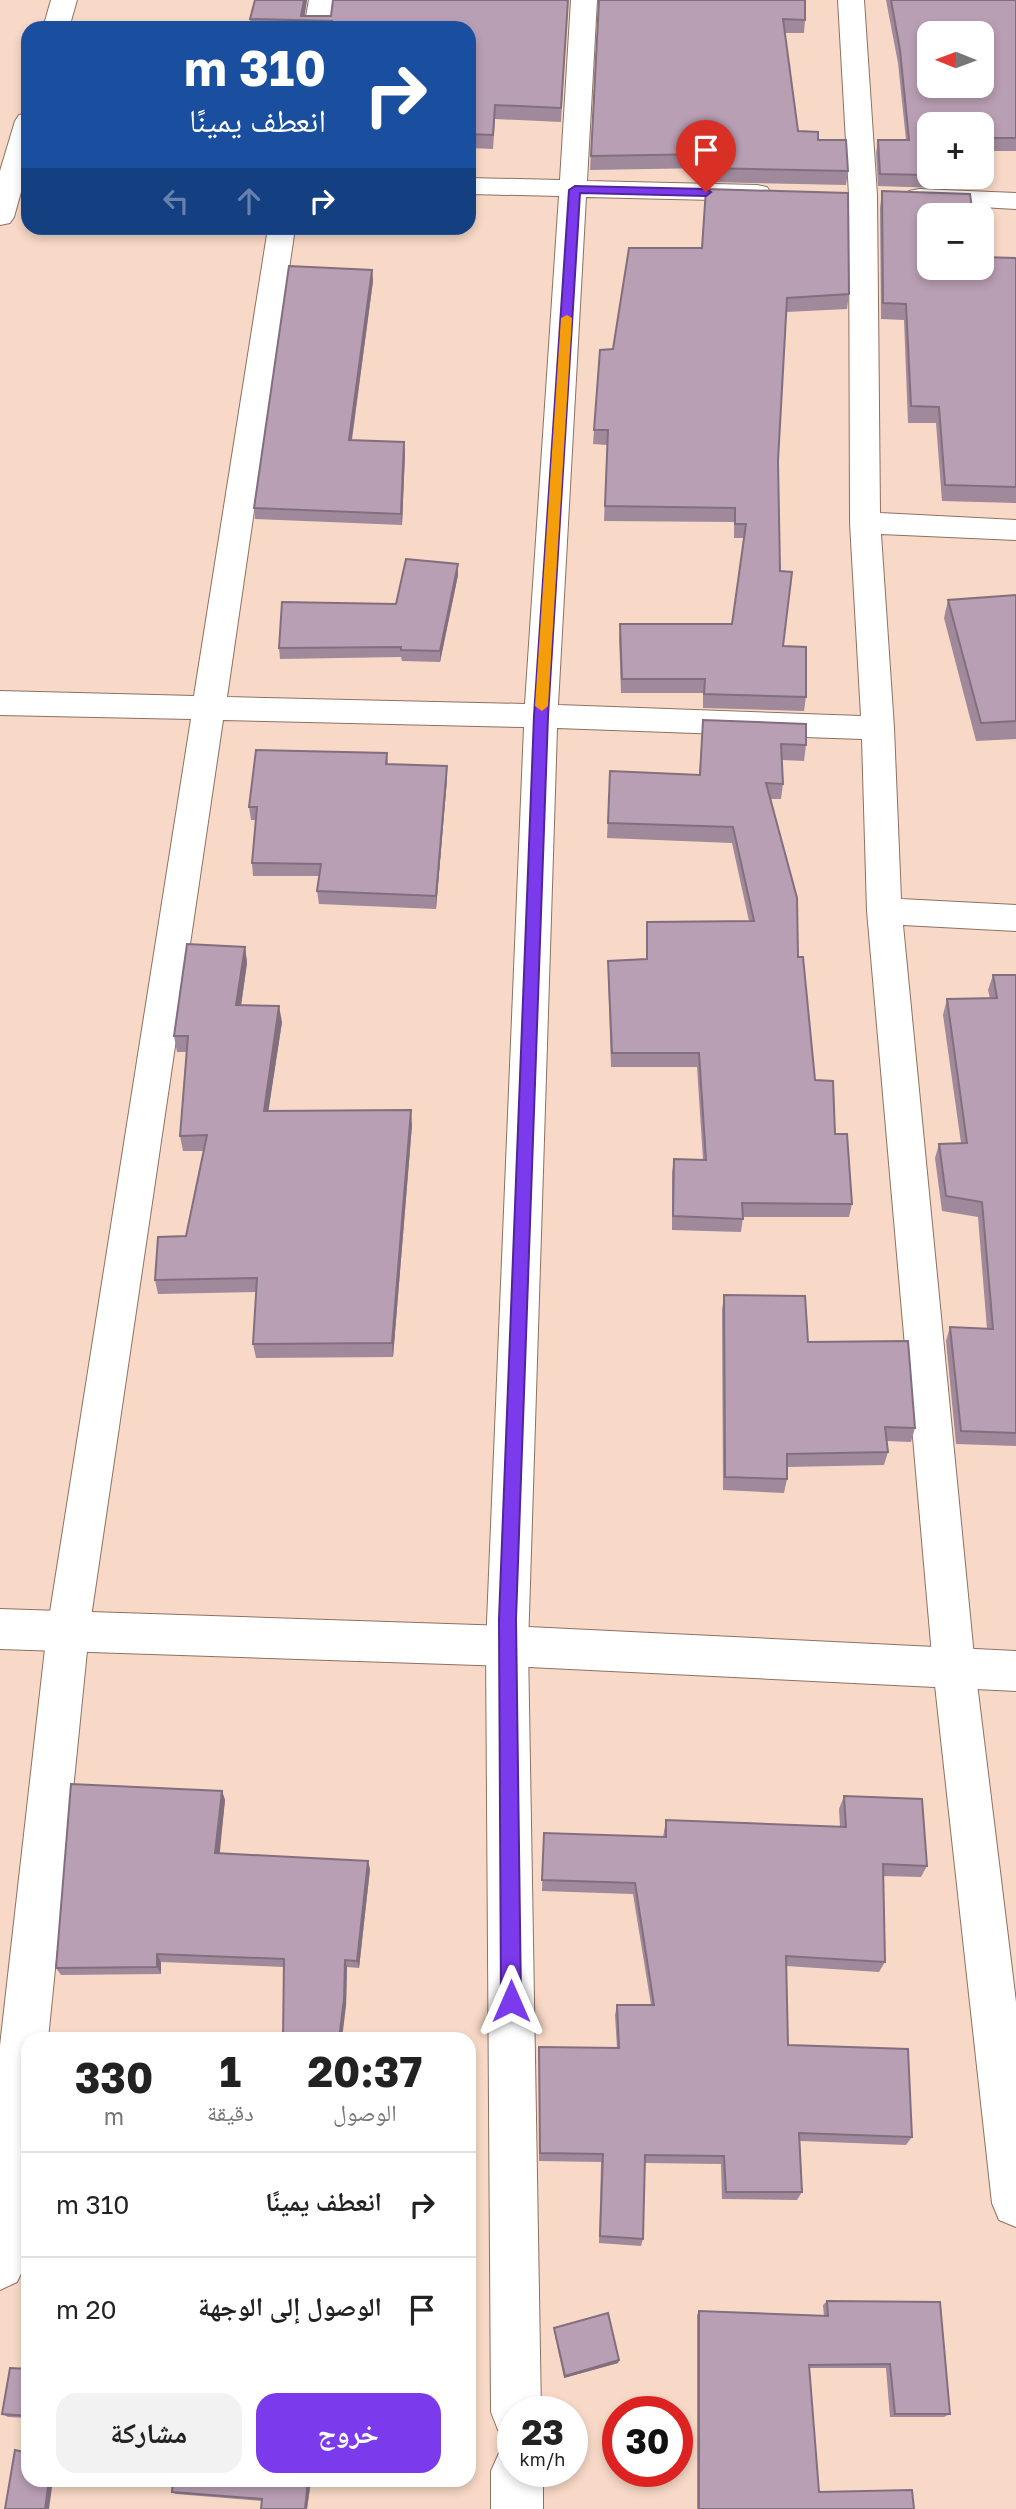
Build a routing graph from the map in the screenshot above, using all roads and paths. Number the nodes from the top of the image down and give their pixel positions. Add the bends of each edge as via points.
1 (64, 0) edge
2 (322, 0) edge
3 (584, 0) edge
4 (850, 0) edge
5 (58, 21) edge
6 (318, 21) edge
7 (21, 147) edge
8 (14, 173) edge
9 (476, 186) edge
10 (575, 190) junction
11 (780, 194) edge
12 (849, 195) junction
13 (1016, 201) edge
14 (0, 217) edge
15 (281, 235) edge
16 (865, 523) junction
17 (1016, 530) edge
18 (0, 703) edge
19 (208, 708) junction
20 (541, 716) junction
21 (878, 728) junction
22 (884, 911) junction
23 (1016, 918) edge
24 (0, 1629) edge
25 (68, 1631) junction
26 (507, 1646) junction
27 (954, 1667) junction
28 (1016, 1671) edge
29 (25, 2032) edge
30 (21, 2069) edge
31 (1016, 2203) edge
32 (0, 2265) edge
33 (516, 2396) edge
34 (517, 2487) edge
35 (517, 2509) edge

1 - 5 street
2 - 6 street
3 - 10 street
4 - 12 street
7 - 8 street
8 - 14 street
9 - 10 street
10 - 11 street
10 - 20 street
12 - 13 street
12 - 16 street
15 - 19 street
16 - 17 street
16 - 21 street
18 - 19 street
19 - 20 street
19 - 25 street
20 - 21 street
20 - 26 street
21 - 22 street
22 - 23 street
22 - 27 street
24 - 25 street
25 - 26 street
25 - 29 street
26 - 27 street
26 - 33 street
27 - 28 street
27 - 31 street
30 - 32 street
34 - 35 street

